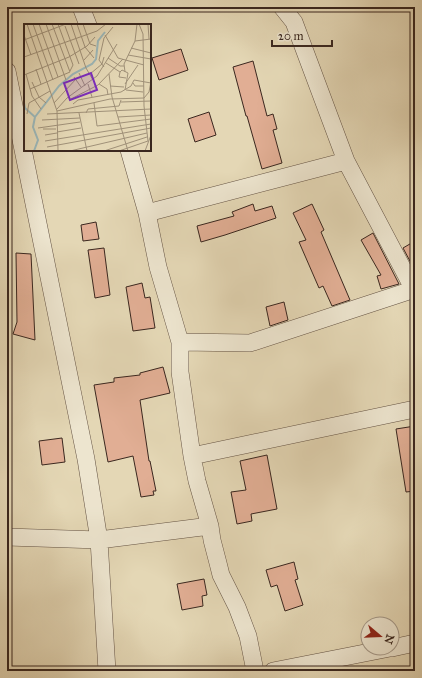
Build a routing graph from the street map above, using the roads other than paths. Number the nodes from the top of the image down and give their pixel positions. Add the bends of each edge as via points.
1 (81, 7) edge
2 (282, 7) edge
3 (88, 24) edge
4 (7, 71) edge
5 (129, 151) edge
6 (346, 161) junction
7 (147, 213) junction
8 (414, 290) edge
9 (180, 342) junction
10 (415, 411) edge
11 (192, 456) junction
12 (210, 526) junction
13 (7, 537) edge
14 (99, 540) junction
15 (415, 643) edge
16 (400, 646) edge
17 (360, 654) edge
18 (107, 671) edge
19 (256, 671) edge
20 (273, 671) edge

1 - 3 street
2 - 6 street via 294,22
4 - 14 street via 86,459
5 - 7 street
6 - 7 street
6 - 8 street
7 - 9 street via 158,267
8 - 9 street via 250,343
9 - 11 street via 180,372
10 - 11 street
11 - 12 street
12 - 14 street
12 - 19 street via 221,575 237,606 248,636
13 - 14 street
14 - 18 street
15 - 16 street
17 - 20 street

